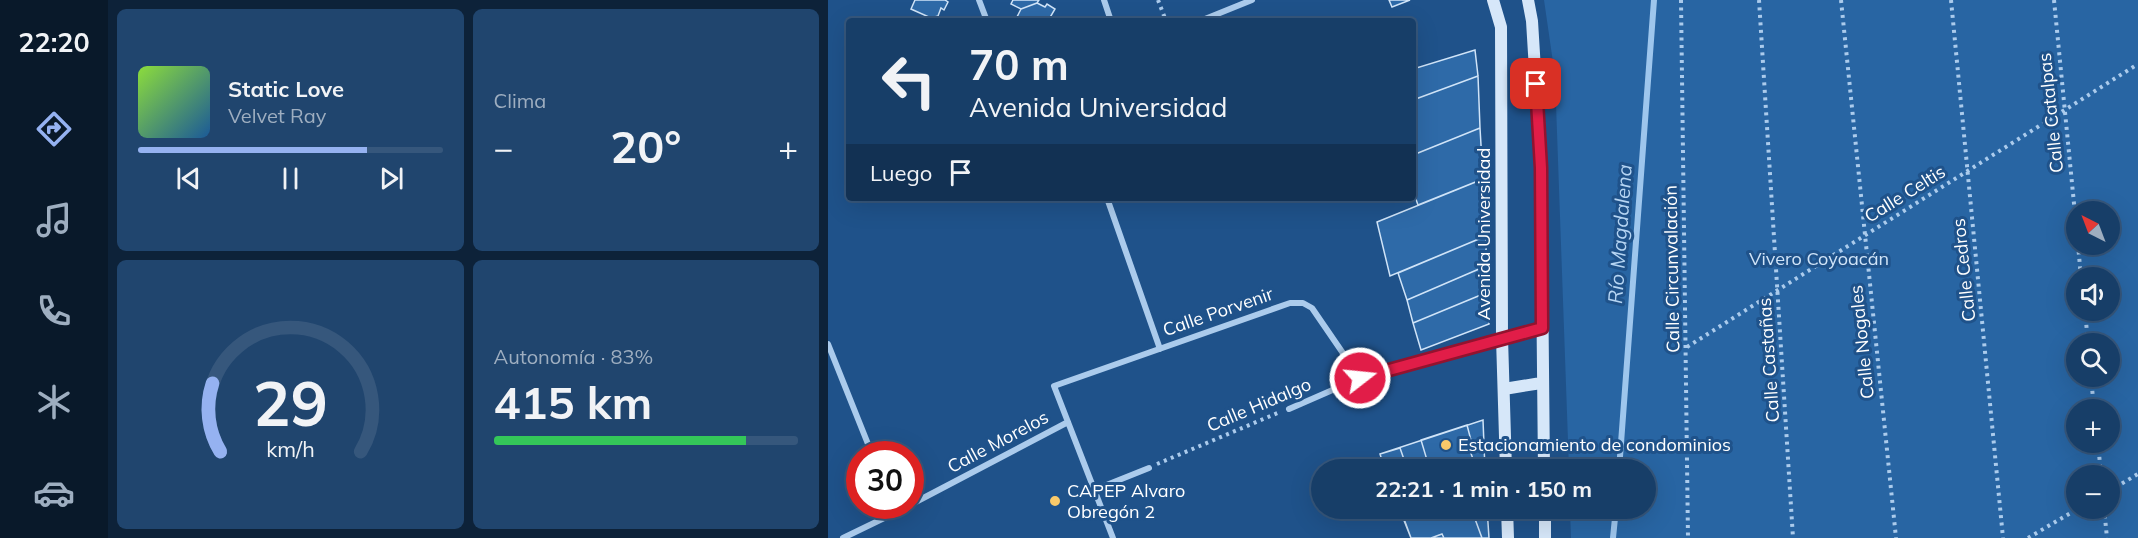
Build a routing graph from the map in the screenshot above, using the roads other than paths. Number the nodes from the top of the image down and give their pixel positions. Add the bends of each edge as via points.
1 (979, 0) edge
2 (1104, 0) edge
3 (1252, 0) edge
4 (1493, 0) edge
5 (1528, 0) edge
6 (986, 18) edge
7 (1111, 18) edge
8 (1207, 18) edge
9 (1108, 201) edge
10 (1542, 328) junction
11 (1502, 338) junction
12 (828, 344) edge
13 (1160, 349) junction
14 (1360, 378) junction
15 (1541, 383) junction
16 (1504, 389) junction
17 (1289, 409) road end
18 (1068, 422) junction
19 (867, 441) edge
20 (1506, 459) edge
21 (1544, 459) edge
22 (1149, 468) road end
23 (1094, 489) junction
24 (924, 498) edge
25 (876, 519) edge
26 (1507, 519) edge
27 (1545, 519) edge
28 (843, 538) edge
29 (1113, 538) edge
30 (1508, 538) edge
31 (1545, 538) edge

1 - 6 street
2 - 7 street
3 - 8 street
4 - 11 main road, Avenida Universidad via 1501,27
5 - 10 main road via 1541,168
9 - 13 street
10 - 11 street, Calle Hidalgo
10 - 15 main road
11 - 14 street, Calle Hidalgo
11 - 16 main road, Avenida Universidad
12 - 19 street
13 - 14 street, Calle Porvenir via 1290,303 1303,303 1312,308
13 - 18 street, Calle Porvenir via 1054,386
14 - 17 street, Calle Hidalgo
15 - 16 main road
15 - 21 main road
16 - 20 main road, Avenida Universidad
18 - 23 street
18 - 24 street, Calle Morelos
22 - 23 street
23 - 29 street
25 - 28 street, Calle Morelos
26 - 30 main road
27 - 31 main road

